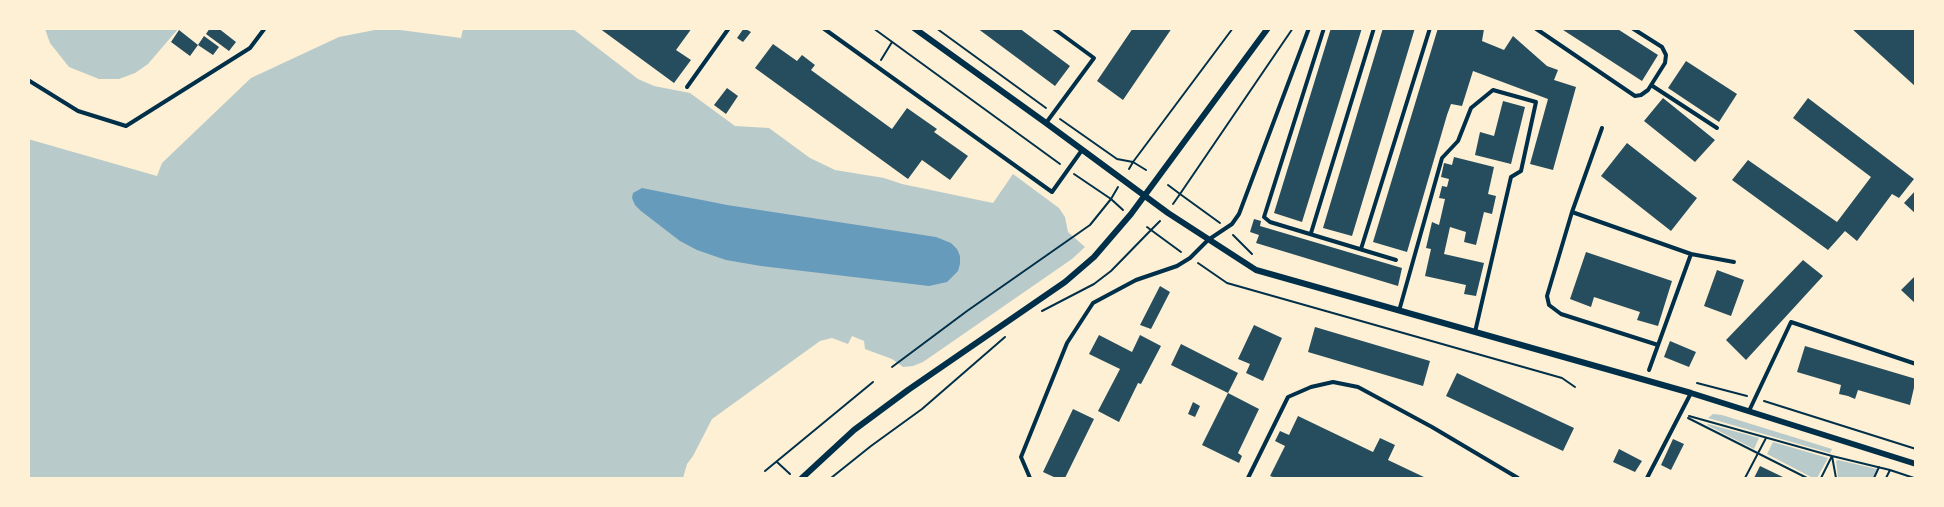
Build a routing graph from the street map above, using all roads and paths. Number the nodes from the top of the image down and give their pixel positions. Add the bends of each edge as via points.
1 (265, 28) edge
2 (729, 28) edge
3 (823, 28) edge
4 (873, 28) edge
5 (914, 28) edge
6 (936, 28) edge
7 (1053, 28) edge
8 (1233, 28) edge
9 (1268, 28) edge
10 (1293, 28) edge
11 (1310, 28) edge
12 (1324, 28) edge
13 (1374, 28) edge
14 (1430, 28) edge
15 (1535, 28) edge
16 (1632, 28) edge
17 (892, 42) junction
18 (876, 67) junction
19 (28, 80) edge
20 (1651, 85) junction
21 (687, 87) dead end
22 (1053, 114) junction
23 (1046, 123) junction
24 (1602, 128) dead end
25 (1717, 128) dead end
26 (1082, 149) junction
27 (1133, 162) junction
28 (1068, 169) junction
29 (1130, 169) dead end
30 (1146, 170) dead end
31 (1120, 185) dead end
32 (1168, 185) dead end
33 (1180, 194) junction
34 (1144, 196) junction
35 (1111, 199) junction
36 (1172, 206) dead end
37 (1572, 212) junction
38 (1128, 214) dead end
39 (1160, 220) dead end
40 (1147, 227) dead end
41 (1226, 228) junction
42 (1151, 230) junction
43 (1311, 233) junction
44 (1208, 240) junction
45 (1361, 249) junction
46 (1690, 254) junction
47 (1190, 258) junction
48 (1396, 260) dead end
49 (1734, 262) dead end
50 (1399, 310) junction
51 (1034, 315) dead end
52 (1475, 333) junction
53 (1007, 335) dead end
54 (1658, 345) junction
55 (1916, 364) edge
56 (892, 367) dead end
57 (1649, 370) dead end
58 (873, 382) dead end
59 (1575, 387) dead end
60 (1691, 393) junction
61 (1755, 398) junction
62 (1749, 411) junction
63 (1680, 414) junction
64 (1766, 438) junction
65 (1916, 449) edge
66 (1758, 454) junction
67 (1832, 456) junction
68 (777, 462) junction
69 (1916, 464) edge
70 (1879, 467) junction
71 (1890, 470) junction
72 (765, 471) dead end
73 (790, 474) dead end
74 (802, 478) edge
75 (831, 478) edge
76 (1030, 478) edge
77 (1248, 478) edge
78 (1518, 478) edge
79 (1647, 478) edge
80 (1745, 478) edge
81 (1807, 478) edge
82 (1821, 478) edge
83 (1836, 478) edge
84 (1875, 478) edge
85 (1886, 478) edge
86 (1914, 478) edge

1 - 19 lane via 250,48 126,126 78,111
2 - 21 lane
3 - 18 lane
4 - 17 path
5 - 23 street
6 - 22 path
7 - 22 lane via 1094,58
8 - 27 path
9 - 34 street
10 - 33 path
11 - 41 lane via 1239,214
12 - 43 lane via 1264,217
13 - 43 lane
14 - 45 lane
15 - 20 lane via 1630,94 1641,95
16 - 20 lane via 1665,50 1665,63
17 - 18 path
17 - 28 path
18 - 28 lane via 1052,192
20 - 25 lane
22 - 23 lane
22 - 27 path via 1117,159
23 - 26 street
24 - 37 lane
26 - 28 lane
26 - 34 street
27 - 29 path
27 - 30 path
28 - 35 path
31 - 35 path
32 - 33 path
33 - 36 path
33 - 41 path
34 - 44 street
34 - 74 street via 1113,237 1065,282 863,423
35 - 38 path
35 - 56 path via 1078,235
37 - 46 lane
37 - 54 lane via 1547,296 1549,305 1561,314
39 - 42 path
40 - 42 path
41 - 44 lane
42 - 47 path
42 - 51 path via 1094,284
43 - 45 lane
44 - 47 lane
44 - 50 street via 1256,270
45 - 48 lane
46 - 49 lane
46 - 54 lane
47 - 59 path via 1227,283 1562,378
47 - 76 lane via 1092,303 1067,343 1021,457
50 - 52 street
50 - 52 lane via 1443,158 1458,141 1471,108 1493,90 1536,102 1521,171 1510,177
52 - 60 street
53 - 75 path via 922,409
54 - 57 lane
55 - 61 lane via 1791,322
58 - 68 path
60 - 62 street
60 - 63 lane
61 - 62 lane
61 - 65 path
62 - 69 street
63 - 64 path
63 - 66 path
63 - 79 lane
64 - 66 path
64 - 67 path
66 - 80 path
66 - 81 path
67 - 70 path
67 - 82 path
67 - 83 path
68 - 72 path
68 - 73 path
70 - 71 path
70 - 84 path
71 - 85 path
71 - 86 path
77 - 78 lane via 1288,397 1333,382 1358,387

